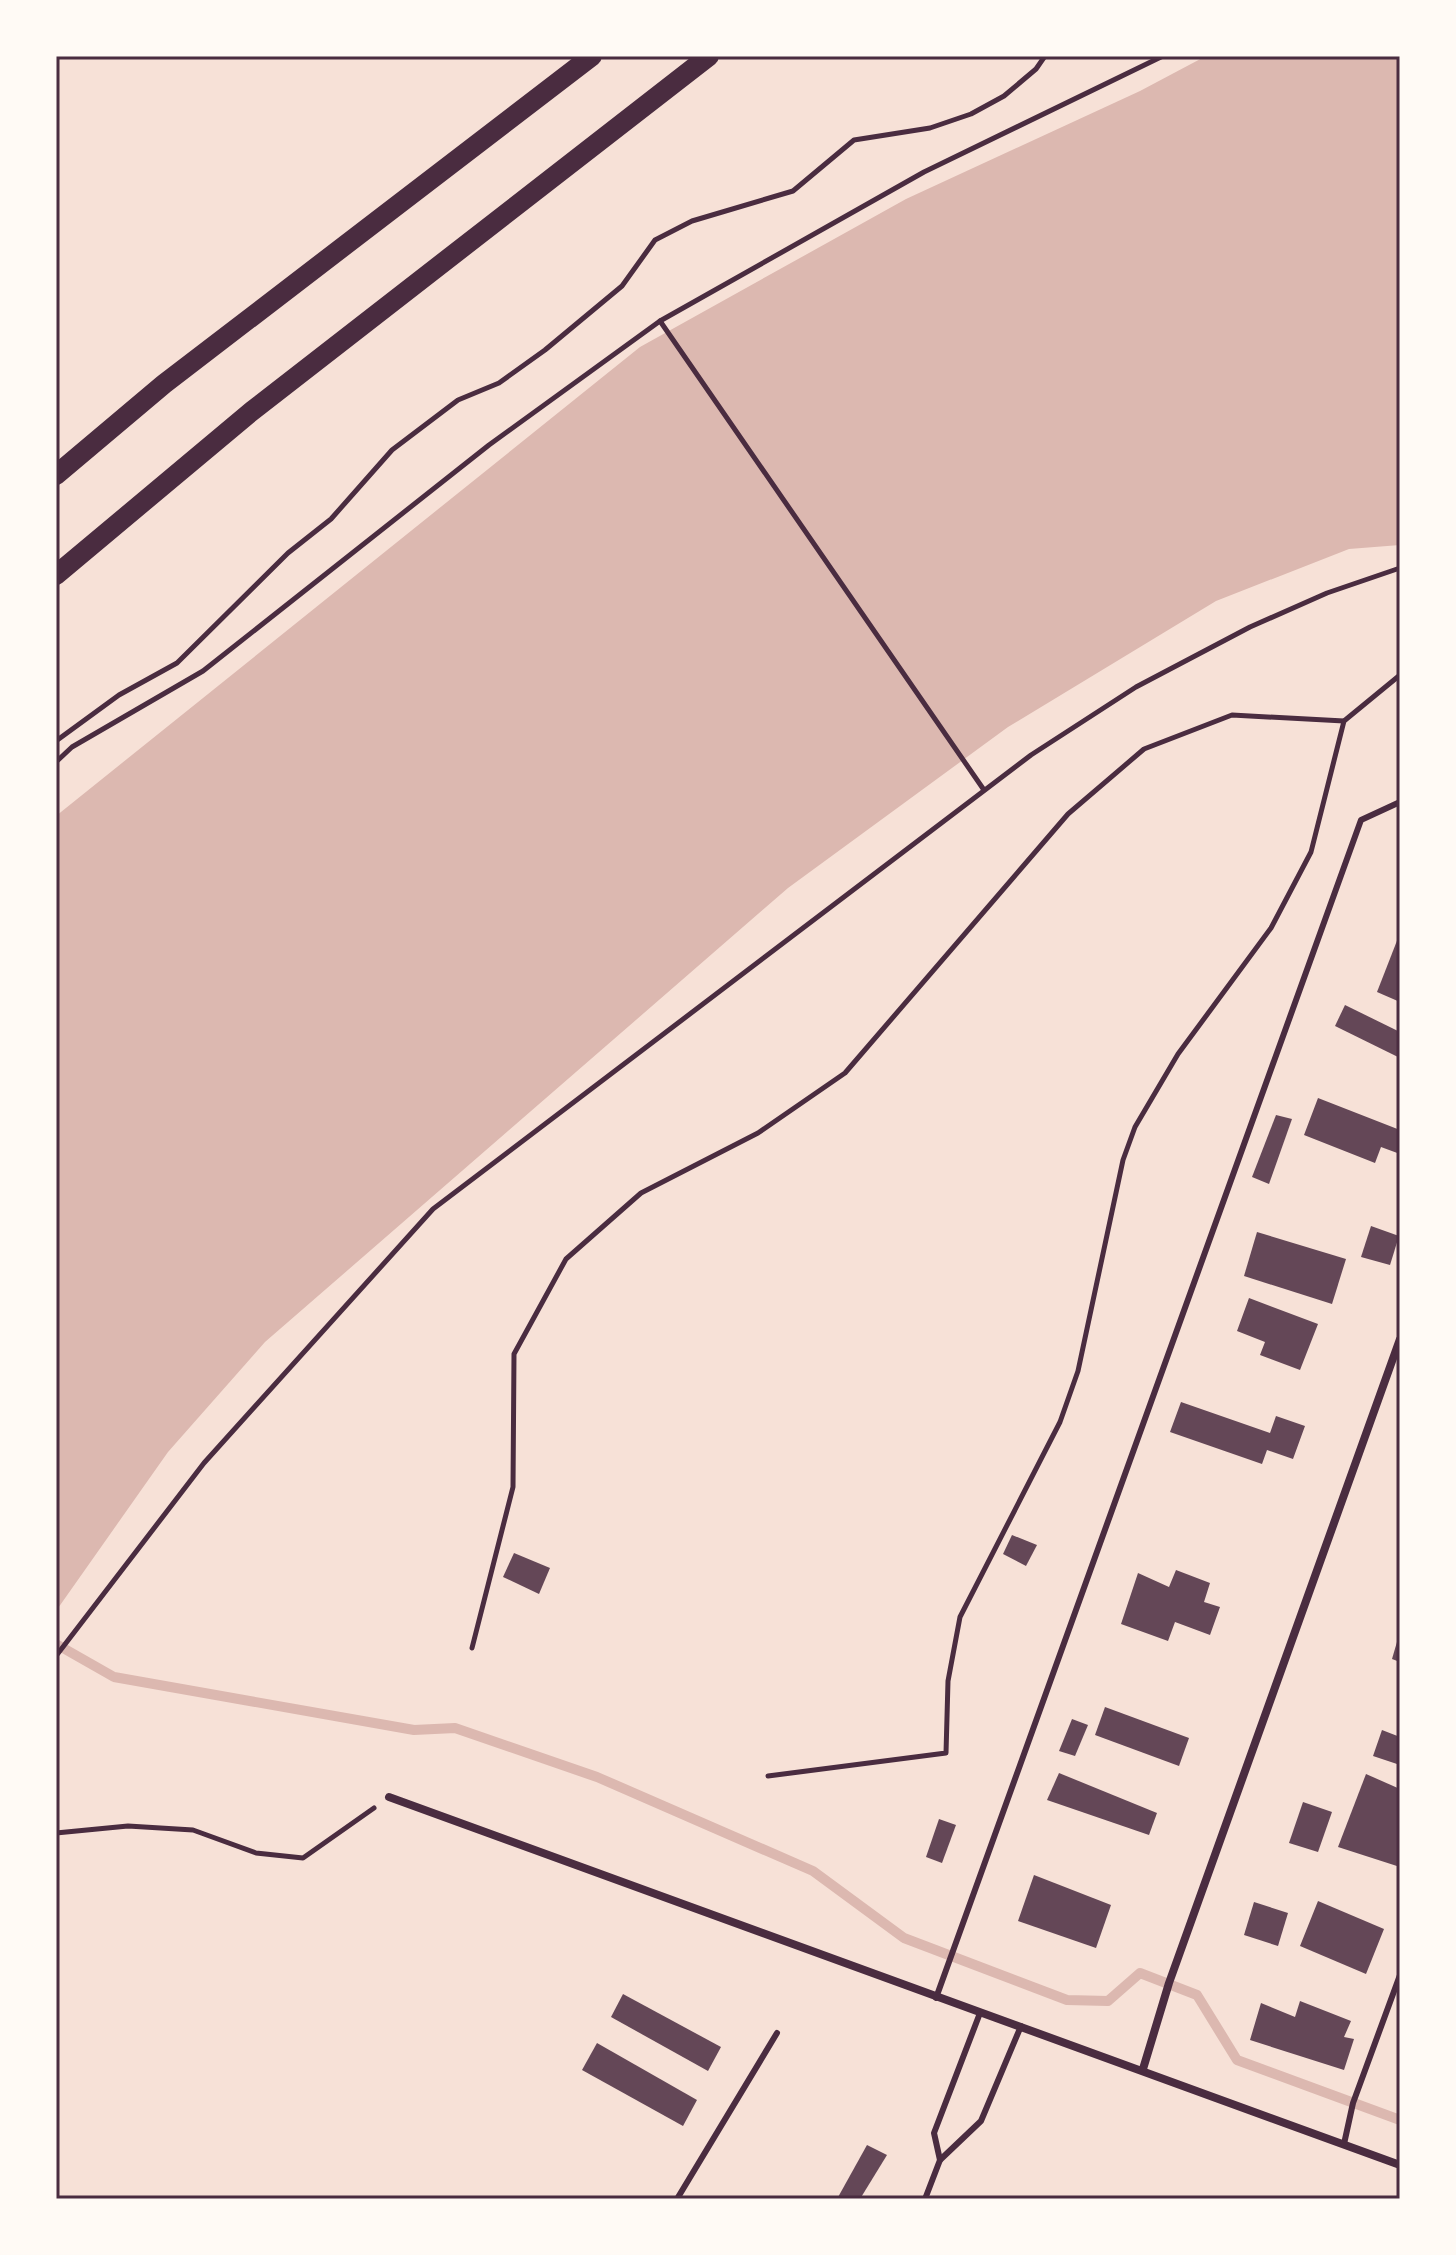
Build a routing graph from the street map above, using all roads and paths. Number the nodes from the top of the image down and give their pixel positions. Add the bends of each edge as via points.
1 (592, 56) edge
2 (709, 56) edge
3 (1045, 56) edge
4 (1163, 56) edge
5 (660, 321) junction
6 (56, 475) edge
7 (1400, 568) edge
8 (56, 575) edge
9 (1400, 675) edge
10 (1344, 721) junction
11 (56, 741) edge
12 (56, 762) edge
13 (984, 790) junction
14 (1400, 802) edge
15 (1400, 1339) edge
16 (472, 1648) dead end
17 (56, 1656) edge
18 (768, 1776) dead end
19 (389, 1797) joint
20 (56, 1833) edge
21 (1400, 1975) edge
22 (936, 1998) junction
23 (980, 2013) junction
24 (1021, 2026) junction
25 (777, 2033) dead end
26 (1143, 2069) junction
27 (1344, 2144) junction
28 (940, 2160) junction
29 (1400, 2165) edge
30 (677, 2199) edge
31 (925, 2199) edge

1 - 6 main road via 164,384
2 - 8 main road via 252,411
3 - 11 path via 1004,96 971,114 930,128 854,140 793,191 692,221 655,240 622,286 545,350 499,383 458,400 392,450 331,519 288,553 177,663 119,695
4 - 5 path via 924,172
5 - 12 path via 489,445 203,671 72,747
5 - 13 path
7 - 13 path via 1250,627 1136,687
9 - 10 path
10 - 16 path via 1232,715 1144,749 1068,814 845,1073 758,1133 641,1193 566,1259 514,1354 513,1487
10 - 18 path via 1311,852 1271,928 1178,1054 1135,1127 1123,1160 1078,1371 1060,1422 960,1617 948,1681 946,1753
13 - 17 path via 433,1209 204,1463
14 - 22 lane via 1361,820
15 - 26 street via 1169,1983
19 - 20 path via 303,1858 256,1853 193,1830 128,1826
19 - 22 street
21 - 27 lane via 1353,2103
22 - 23 street
23 - 24 street
23 - 28 lane via 934,2133
24 - 26 street
24 - 28 lane via 981,2121
25 - 30 lane
26 - 27 street
27 - 29 street
28 - 31 lane

